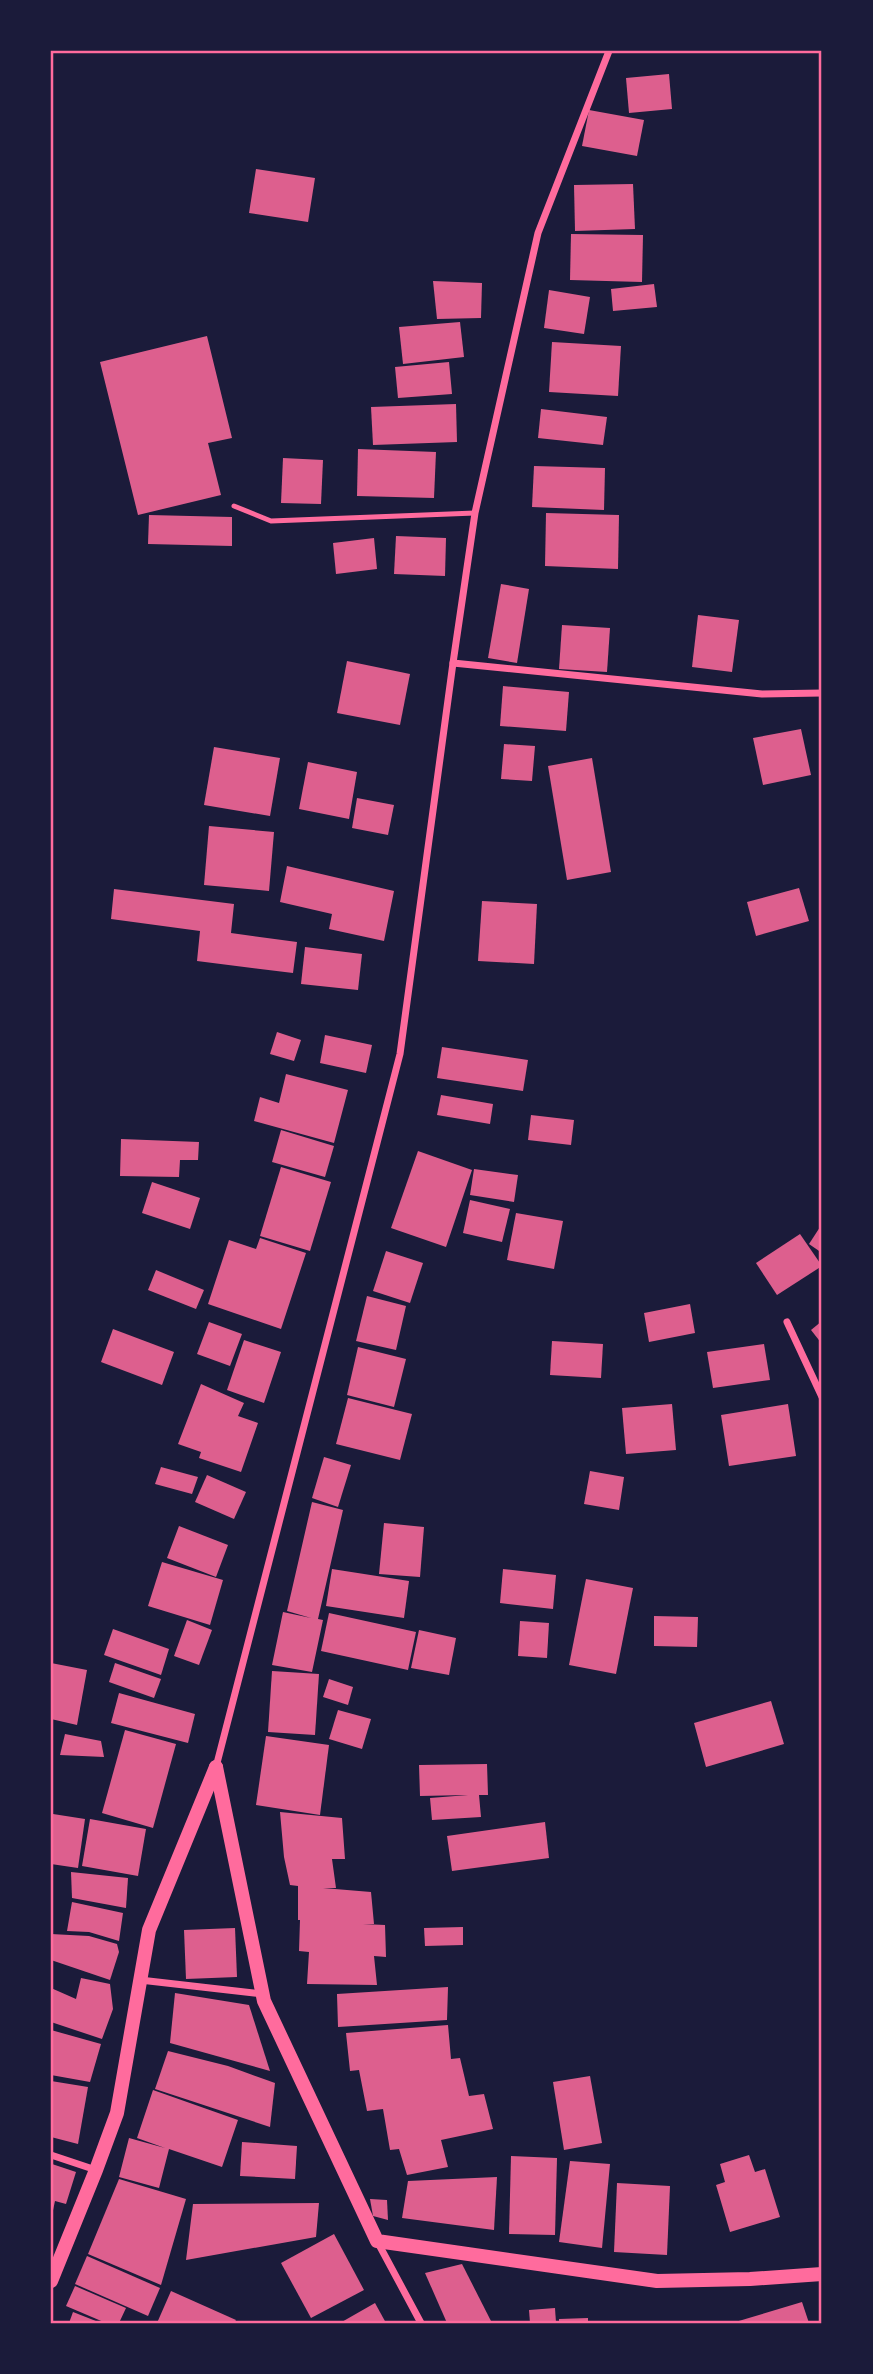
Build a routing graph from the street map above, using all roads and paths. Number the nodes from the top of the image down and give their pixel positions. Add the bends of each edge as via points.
1 (610, 51) edge
2 (234, 506) dead end
3 (475, 513) junction
4 (453, 663) junction
5 (822, 693) edge
6 (787, 1322) dead end
7 (822, 1397) edge
8 (216, 1767) junction
9 (139, 1980) junction
10 (263, 1994) junction
11 (51, 2155) edge
12 (96, 2170) junction
13 (377, 2241) junction
14 (822, 2274) edge
15 (51, 2280) edge
16 (421, 2323) edge

1 - 3 street via 538,233
2 - 3 lane via 271,521
3 - 4 street
4 - 5 street via 762,694
4 - 8 street via 400,1054
6 - 7 street
8 - 9 main road via 149,1930
8 - 10 main road
9 - 10 street
9 - 12 main road via 117,2113
10 - 13 main road
11 - 12 street
12 - 15 main road
13 - 14 main road via 657,2281
13 - 16 street

